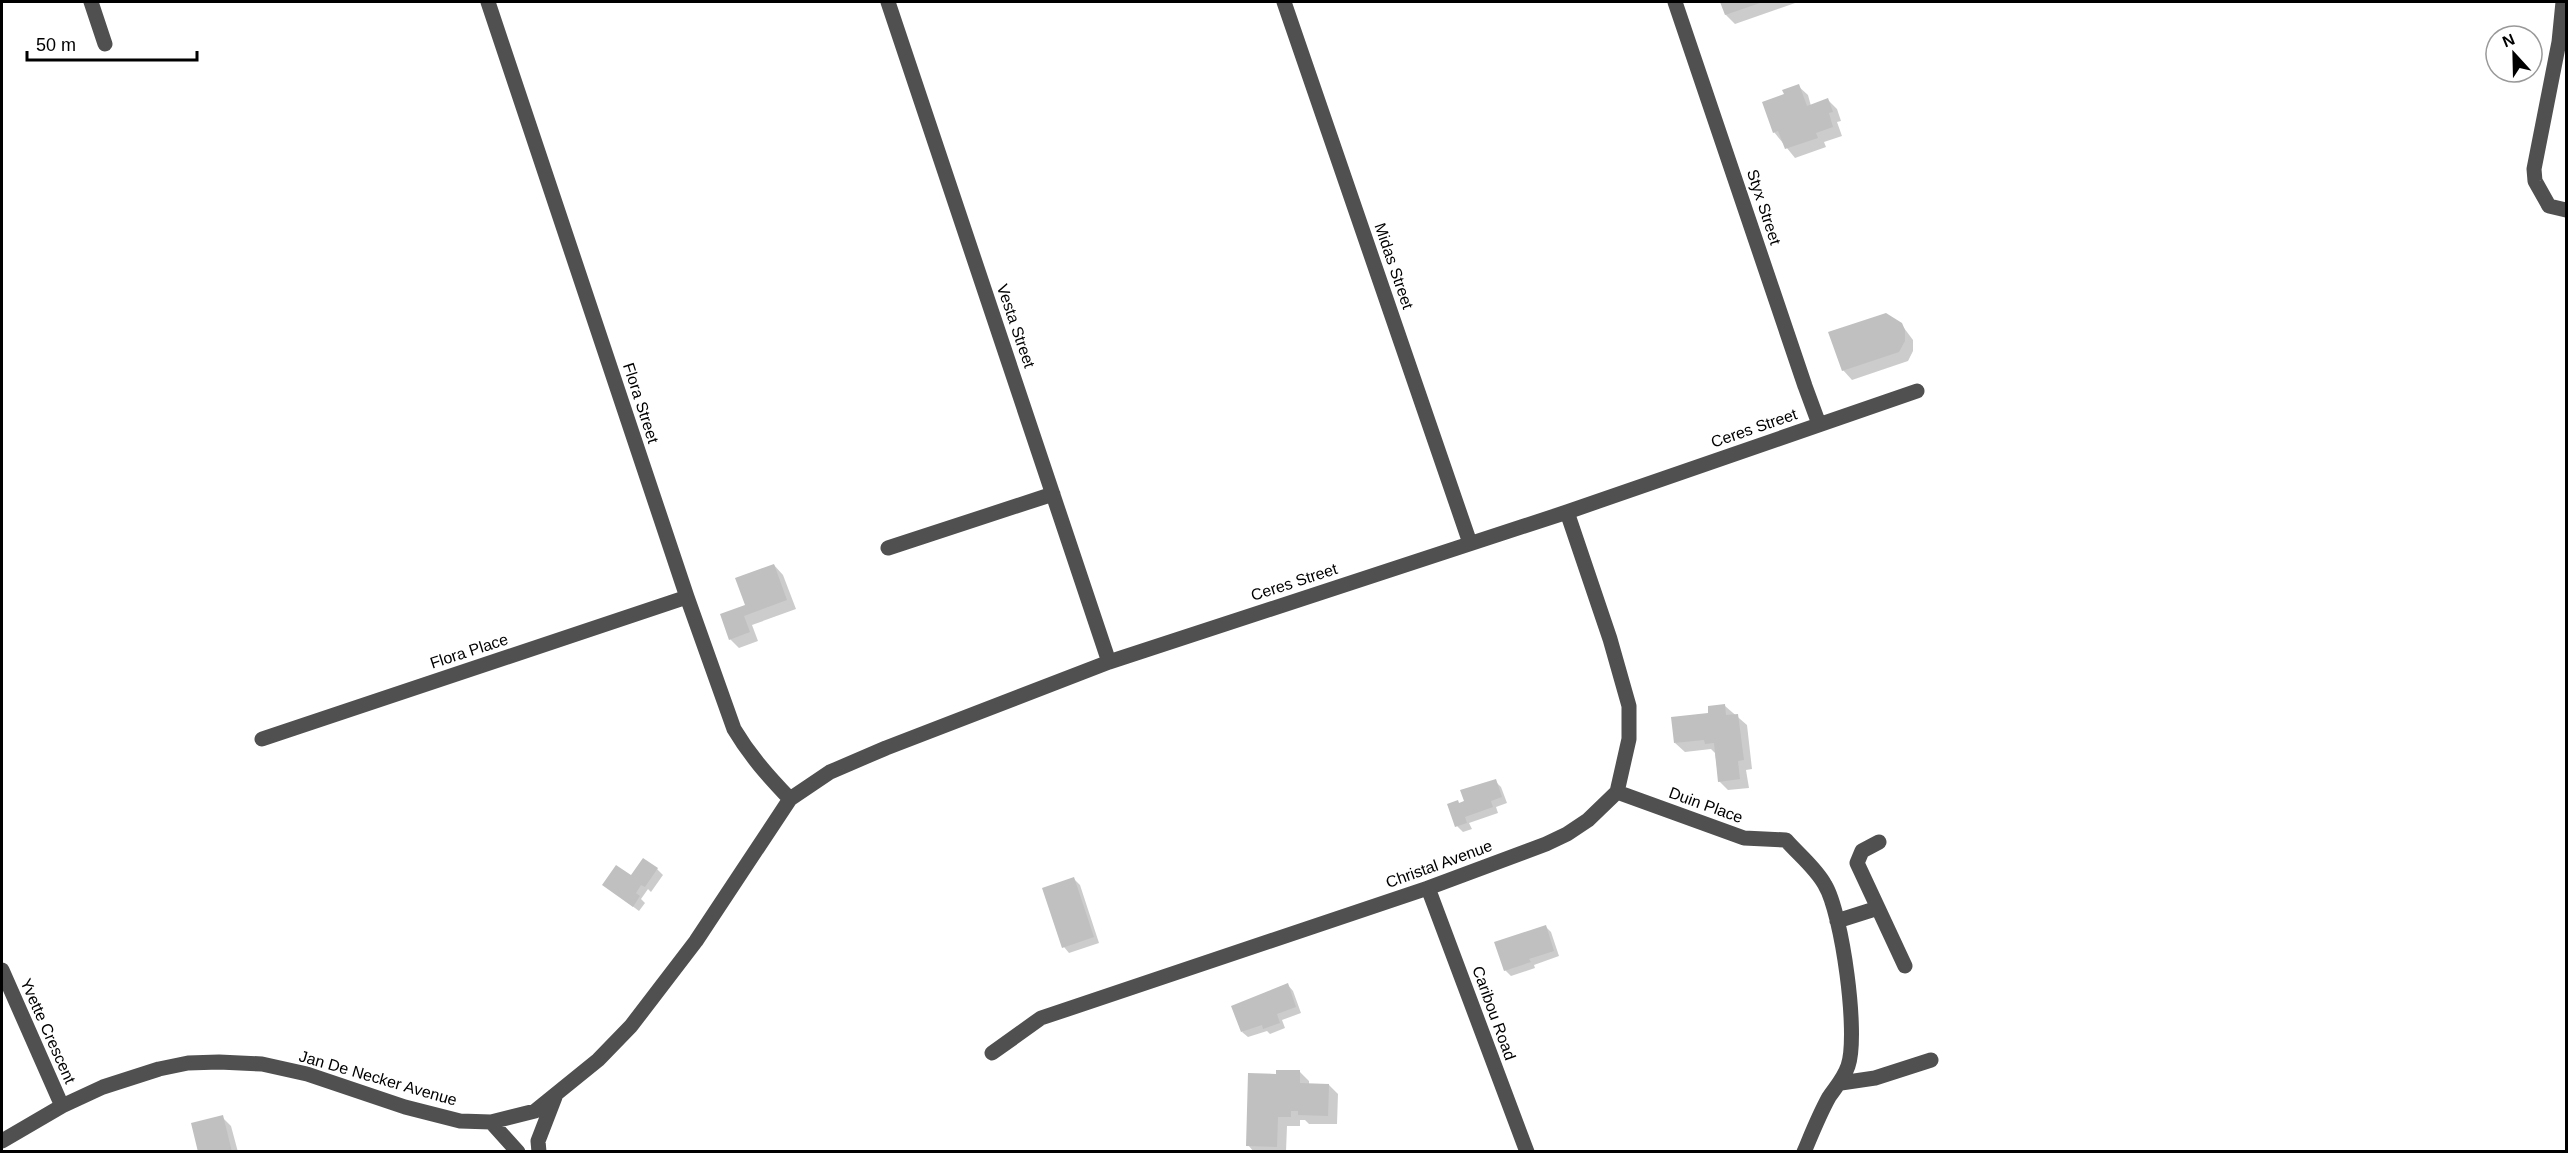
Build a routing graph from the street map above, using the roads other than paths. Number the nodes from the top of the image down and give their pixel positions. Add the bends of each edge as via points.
1 (91, 2) edge
2 (488, 2) edge
3 (888, 2) edge
4 (1284, 2) edge
5 (1675, 2) edge
6 (2563, 2) edge
7 (2563, 41) edge
8 (105, 44) dead end
9 (2566, 210) edge
10 (1917, 391) dead end
11 (1820, 424) junction
12 (1053, 494) junction
13 (1567, 512) junction
14 (1470, 543) junction
15 (888, 548) dead end
16 (687, 597) junction
17 (1110, 662) junction
18 (262, 739) dead end
19 (1617, 792) junction
20 (790, 799) junction
21 (1879, 842) dead end
22 (1428, 888) junction
23 (1878, 908) junction
24 (1837, 921) junction
25 (1905, 966) dead end
26 (2, 970) edge
27 (992, 1053) dead end
28 (1931, 1060) dead end
29 (1841, 1083) junction
30 (555, 1097) junction
31 (62, 1106) junction
32 (491, 1122) junction
33 (2, 1141) edge
34 (518, 1152) edge
35 (539, 1152) edge
36 (1527, 1152) edge
37 (1804, 1152) edge

1 - 8 street
2 - 16 street, Flora Street
3 - 12 street, Vesta Street
4 - 14 street, Midas Street
5 - 11 street, Styx Street
6 - 7 street
7 - 9 street via 2534,169 2535,181 2549,206
10 - 11 street, Ceres Street
11 - 13 street, Ceres Street
12 - 15 street
12 - 17 street, Vesta Street
13 - 14 street, Ceres Street
13 - 19 street via 1629,706 1629,739
14 - 17 street, Ceres Street
16 - 18 street, Flora Place
16 - 20 street, Flora Street via 734,729 763,772
17 - 20 street, Ceres Street via 886,748 821,777
19 - 22 street, Christal Avenue via 1567,834
19 - 24 street, Duin Place via 1744,838 1786,840 1825,884
20 - 30 street, Jan De Necker Avenue via 651,1003 598,1060
21 - 23 street via 1862,851 1857,863
22 - 27 street, Christal Avenue via 1041,1018
22 - 36 street, Caribou Road
23 - 24 street
23 - 25 street
24 - 29 street via 1852,1027 1851,1056
26 - 31 street, Yvette Crescent
28 - 29 street via 1875,1078
29 - 37 street via 1818,1117
30 - 32 street, Jan De Necker Avenue via 535,1111
30 - 35 street via 538,1141
31 - 32 street, Jan De Necker Avenue via 103,1087 159,1069 219,1062 262,1064 306,1074 438,1117
31 - 33 street, Jan De Necker Avenue
32 - 34 street

